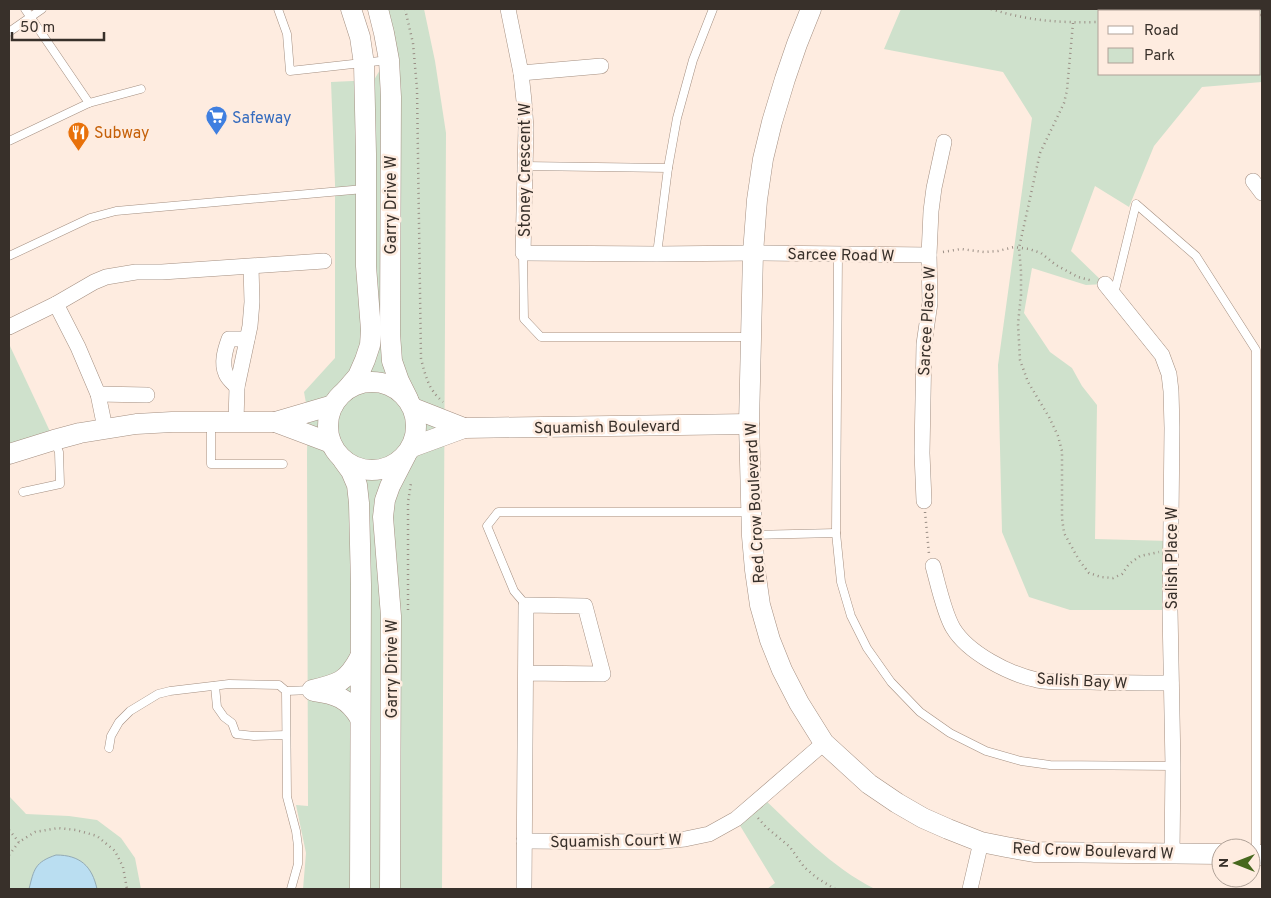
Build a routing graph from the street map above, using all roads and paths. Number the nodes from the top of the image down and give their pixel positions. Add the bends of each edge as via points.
1 (24, 9) edge
2 (42, 9) edge
3 (278, 9) edge
4 (351, 9) edge
5 (378, 9) edge
6 (405, 9) edge
7 (508, 9) edge
8 (713, 9) edge
9 (811, 9) edge
10 (991, 9) edge
11 (30, 18) junction
12 (1098, 22) edge
13 (1073, 23) junction
14 (9, 32) edge
15 (389, 60) junction
16 (364, 64) junction
17 (601, 66) dead end
18 (522, 73) junction
19 (141, 89) dead end
20 (89, 103) junction
21 (9, 141) edge
22 (944, 142) dead end
23 (525, 166) junction
24 (668, 168) junction
25 (366, 189) junction
26 (1020, 248) junction
27 (523, 253) junction
28 (753, 253) junction
29 (658, 254) junction
30 (838, 254) junction
31 (929, 255) junction
32 (9, 256) edge
33 (324, 262) dead end
34 (251, 267) junction
35 (1110, 289) junction
36 (56, 304) junction
37 (9, 326) edge
38 (751, 337) junction
39 (346, 390) junction
40 (98, 394) junction
41 (148, 395) dead end
42 (444, 403) dead end
43 (411, 404) junction
44 (333, 405) junction
45 (236, 421) junction
46 (211, 422) junction
47 (275, 422) junction
48 (749, 424) junction
49 (105, 428) junction
50 (464, 428) junction
51 (54, 440) junction
52 (332, 443) junction
53 (409, 451) junction
54 (9, 454) edge
55 (343, 460) junction
56 (283, 464) dead end
57 (411, 482) dead end
58 (23, 492) dead end
59 (924, 501) joint
60 (751, 512) junction
61 (836, 533) junction
62 (752, 536) junction
63 (1170, 551) junction
64 (933, 566) joint
65 (526, 605) junction
66 (408, 611) dead end
67 (360, 657) junction
68 (526, 673) junction
69 (1171, 684) junction
70 (215, 686) junction
71 (312, 690) junction
72 (286, 691) junction
73 (360, 718) junction
74 (286, 735) junction
75 (824, 743) junction
76 (109, 748) dead end
77 (1173, 766) junction
78 (749, 808) junction
79 (9, 830) edge
80 (1256, 838) edge
81 (524, 841) junction
82 (19, 842) junction
83 (981, 842) junction
84 (9, 854) edge
85 (1172, 854) junction
86 (1211, 854) edge
87 (127, 889) edge
88 (291, 889) edge
89 (360, 889) edge
90 (390, 889) edge
91 (524, 889) edge
92 (835, 889) edge
93 (970, 889) edge

1 - 11 lane
2 - 11 lane
3 - 16 lane via 287,34 290,71
4 - 16 main road, Garry Drive W
5 - 15 main road, Garry Drive W
6 - 42 path via 413,43 416,89 422,359 431,390
7 - 18 street, Stoney Crescent W
8 - 24 lane via 693,60 677,118
9 - 28 main road, Red Crow Boulevard W via 785,79 763,159
10 - 13 path via 1014,16
11 - 14 lane
11 - 20 lane
12 - 13 path
13 - 26 path via 1064,103 1040,153
15 - 16 lane
15 - 43 main road, Garry Drive W via 390,334 392,361
16 - 25 main road, Garry Drive W
17 - 18 street
18 - 23 street, Stoney Crescent W
19 - 20 lane
20 - 21 lane
22 - 31 street, Sarcee Place W via 934,188
23 - 24 lane
23 - 27 street, Stoney Crescent W
24 - 29 lane
25 - 32 lane via 116,211 90,218
25 - 39 main road, Garry Drive W via 370,345 358,376
26 - 31 path via 984,252 961,249
26 - 35 path via 1041,253 1078,277
26 - 63 path via 1020,360 1028,382 1058,436 1062,451 1064,533 1089,573 1101,577 1113,578 1122,574 1140,556
27 - 29 street, Stoney Crescent W
27 - 38 lane via 524,318 541,337
28 - 29 street, Stoney Crescent W
28 - 30 street, Sarcee Road W
28 - 38 main road, Red Crow Boulevard W
30 - 31 street, Sarcee Road W
30 - 61 lane
31 - 59 street, Sarcee Place W via 930,303 923,369
33 - 34 street
34 - 36 street via 136,272 106,277
34 - 45 street via 250,326 237,387
35 - 63 street, Salish Place W via 1162,355 1169,374 1172,428
35 - 80 lane via 1136,204 1196,256 1256,350
36 - 37 street
36 - 40 street
38 - 48 main road, Red Crow Boulevard W
39 - 43 main road via 364,382 379,382 394,386
39 - 44 main road
40 - 41 street
40 - 49 street
43 - 50 main road, Squamish Boulevard
43 - 53 main road via 417,428
44 - 47 main road
44 - 52 main road via 328,424
45 - 46 main road
45 - 47 main road
46 - 49 main road
46 - 56 lane via 211,464
47 - 52 main road
48 - 50 main road, Squamish Boulevard
48 - 60 main road, Red Crow Boulevard W
49 - 51 main road
50 - 53 main road, Squamish Boulevard
51 - 54 main road
51 - 58 lane via 59,452 60,484
52 - 55 main road
53 - 55 main road via 399,462 380,470 361,469
53 - 90 main road, Garry Drive W via 390,486 383,517 391,616
55 - 67 main road, Garry Drive W via 351,471 359,503
57 - 66 path via 408,502
59 - 64 path via 929,556
60 - 62 main road, Red Crow Boulevard W
60 - 65 lane via 498,512 487,526 514,591
61 - 62 lane
61 - 77 lane via 841,582 851,616 867,648 891,682 920,712 950,733 986,752 1021,761 1050,765
62 - 75 main road, Red Crow Boulevard W via 760,605 770,640 799,703
63 - 69 street, Salish Place W
64 - 69 street, Salish Bay W via 953,628 968,645 1011,671 1036,680 1059,682
65 - 68 street
65 - 68 street via 585,606 603,674
67 - 71 main road via 353,671 343,680
67 - 73 main road, Garry Drive W
68 - 81 street
69 - 77 street, Salish Place W
70 - 72 lane via 279,685
70 - 74 lane via 217,707 232,723 236,734
70 - 76 lane via 158,694 130,711 119,722
71 - 72 lane
71 - 73 main road via 344,699
72 - 74 lane
73 - 89 main road, Garry Drive W
74 - 88 lane via 286,797 298,846 298,864
75 - 78 street, Squamish Court W
75 - 83 main road, Red Crow Boulevard W via 869,784 897,803 923,818
77 - 85 street, Salish Place W
78 - 81 street, Squamish Court W via 709,834 685,839 653,842
78 - 92 path via 790,847 804,868
79 - 82 path
81 - 91 street
82 - 84 path
82 - 87 path via 35,832 58,828 97,836 114,851 123,867
83 - 85 main road, Red Crow Boulevard W via 1034,852
83 - 93 street
85 - 86 main road, Red Crow Boulevard W

